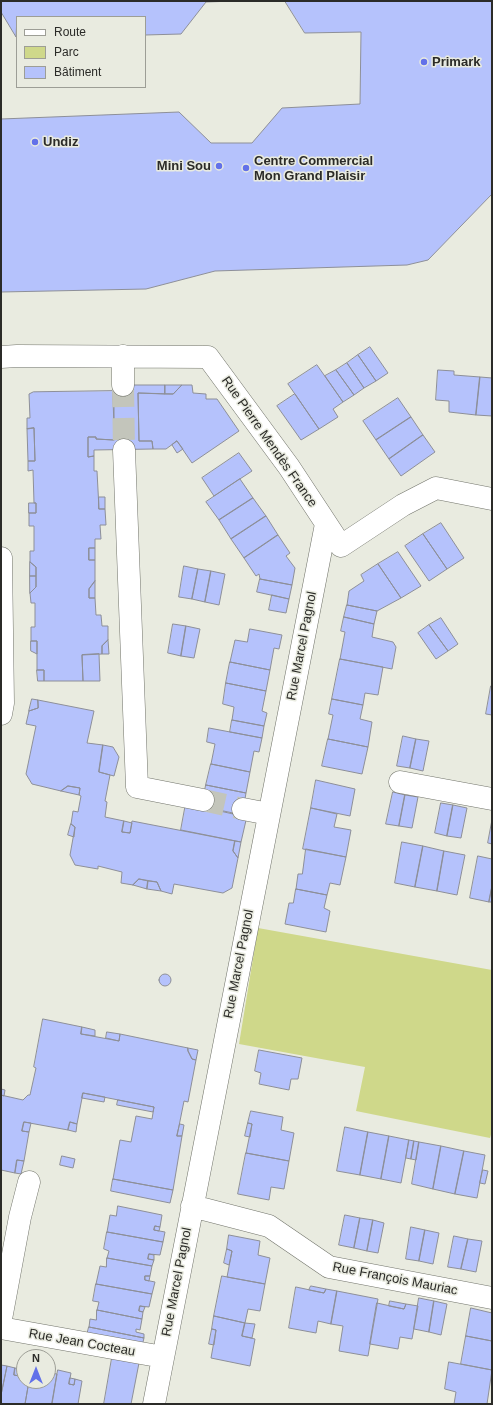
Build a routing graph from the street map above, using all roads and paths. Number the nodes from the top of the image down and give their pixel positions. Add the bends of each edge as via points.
1 (9, 356) edge
2 (123, 356) junction
3 (123, 385) tunnel mouth
4 (124, 450) tunnel mouth
5 (492, 499) edge
6 (326, 524) junction
7 (1, 558) edge
8 (1, 714) edge
9 (400, 782) dead end
10 (492, 799) edge
11 (203, 800) tunnel mouth
12 (243, 808) tunnel mouth
13 (269, 814) junction
14 (29, 1182) dead end
15 (192, 1206) junction
16 (492, 1298) edge
17 (1, 1319) edge
18 (1, 1328) edge
19 (163, 1357) junction
20 (154, 1404) edge

1 - 2 street, Rue Pierre Mendès France
2 - 3 street
2 - 6 street, Rue Pierre Mendès France via 208,357 289,467
4 - 11 street via 137,788
5 - 6 street, Rue Pierre Mendès France via 436,488 403,505 341,546
6 - 13 street, Rue Marcel Pagnol
7 - 8 street
9 - 10 street
12 - 13 street
13 - 15 street, Rue Marcel Pagnol
14 - 17 street
15 - 16 street, Rue François Mauriac via 270,1226 329,1267
15 - 19 street, Rue Marcel Pagnol
18 - 19 street, Rue Jean Cocteau
19 - 20 street, Rue Marcel Pagnol

